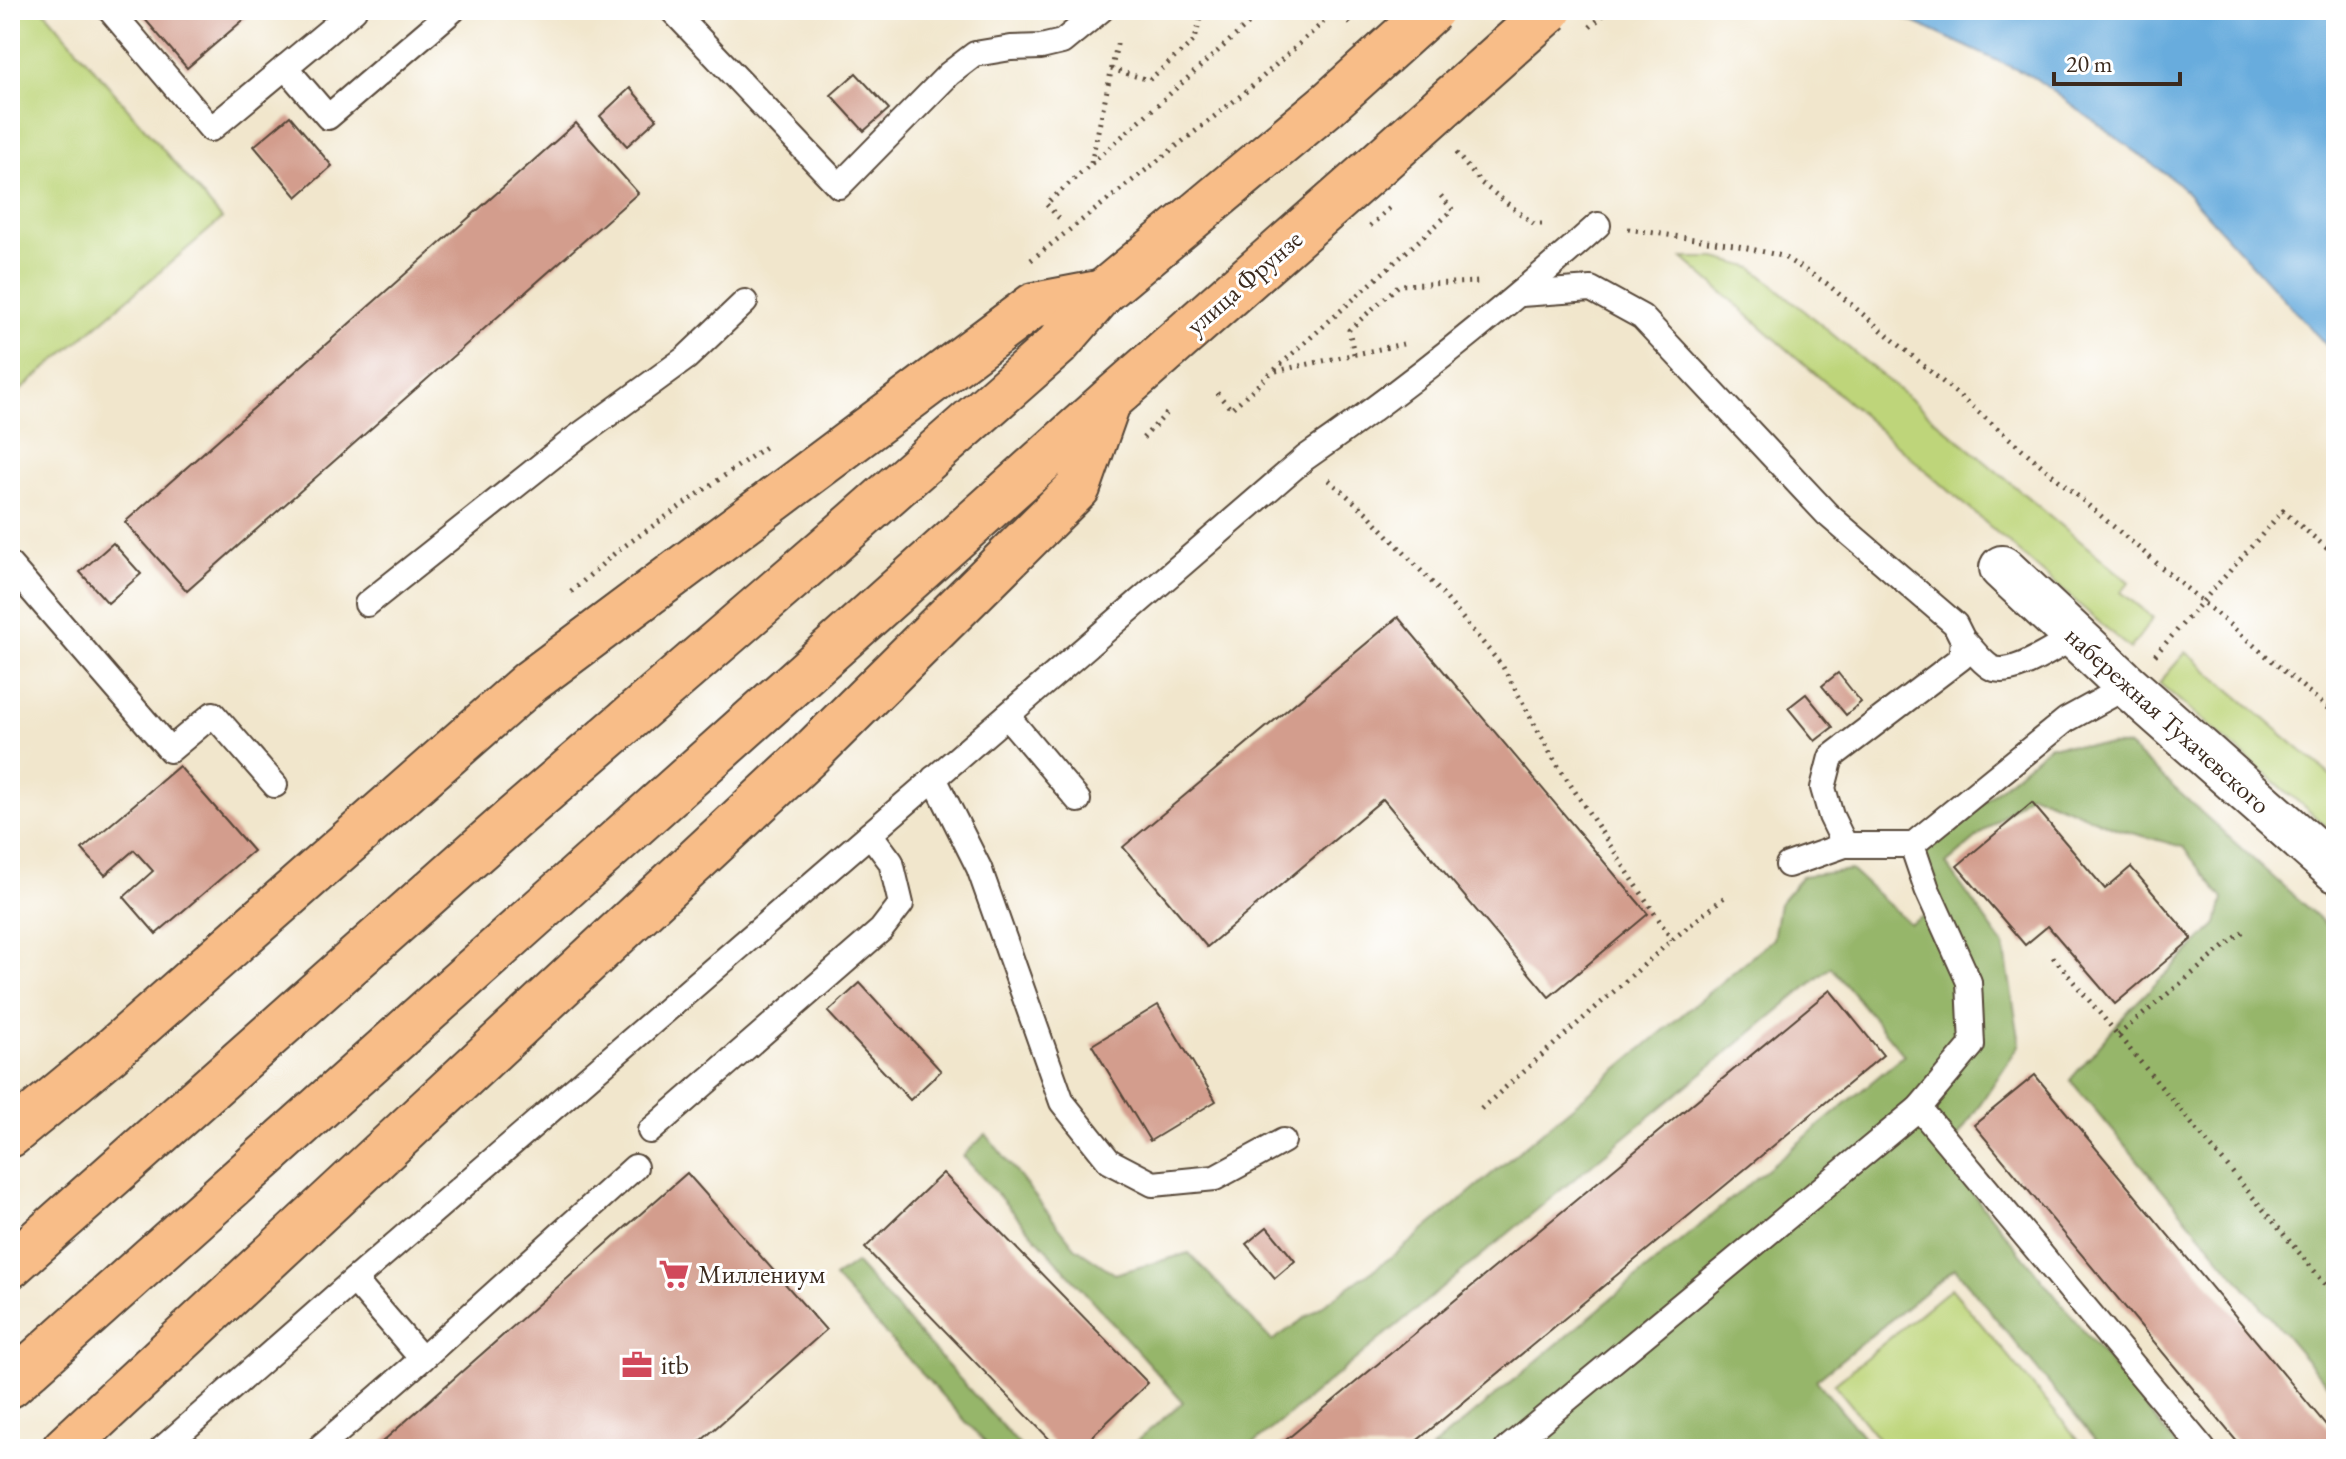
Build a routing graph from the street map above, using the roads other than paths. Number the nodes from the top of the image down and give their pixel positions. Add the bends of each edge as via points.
1 (110, 10) edge
2 (354, 10) edge
3 (453, 10) edge
4 (672, 10) edge
5 (1101, 10) edge
6 (1432, 10) edge
7 (1550, 10) edge
8 (285, 67) junction
9 (1598, 225) road end
10 (1103, 292) junction
11 (1521, 294) junction
12 (745, 302) dead end
13 (1110, 400) junction
14 (10, 565) edge
15 (2002, 568) dead end
16 (367, 604) dead end
17 (2076, 636) junction
18 (1963, 640) junction
19 (2128, 686) junction
20 (1007, 716) junction
21 (934, 778) junction
22 (275, 785) dead end
23 (1078, 800) dead end
24 (870, 834) junction
25 (1845, 845) junction
26 (1912, 845) junction
27 (1788, 865) dead end
28 (2336, 870) edge
29 (1919, 1108) junction
30 (650, 1131) dead end
31 (10, 1135) edge
32 (1283, 1141) dead end
33 (635, 1167) dead end
34 (10, 1266) edge
35 (354, 1280) junction
36 (422, 1359) junction
37 (10, 1385) edge
38 (64, 1449) edge
39 (162, 1449) edge
40 (318, 1449) edge
41 (1507, 1449) edge
42 (2203, 1449) edge

1 - 8 lane via 211,129
2 - 8 lane
3 - 8 lane via 328,117
4 - 5 lane via 839,186 975,54 1062,42
6 - 10 main road, bridge
7 - 13 main road, улица Фрунзе, bridge
9 - 11 lane
10 - 31 main road via 1034,305 530,682
10 - 34 main road via 1045,355
11 - 18 lane via 1591,289 1642,317 1827,514 1955,624
11 - 20 lane via 1305,458
12 - 16 lane via 686,358 573,440
13 - 37 main road, улица Фрунзе
13 - 38 main road via 1078,488 807,757
14 - 22 lane via 170,750 213,714
15 - 17 street, набережная Тухачевского
17 - 18 lane via 2006,670 1992,668
17 - 19 street, набережная Тухачевского
18 - 25 lane via 1961,658 1831,757 1823,788
19 - 26 lane via 2066,720
19 - 28 street, набережная Тухачевского
20 - 21 lane
20 - 23 lane
21 - 24 lane
21 - 32 lane via 979,868 1062,1102 1109,1161 1153,1184 1215,1178
24 - 30 lane via 891,862 901,904 881,930
24 - 35 lane
25 - 26 lane
25 - 27 lane
26 - 29 lane via 1969,982 1972,1045
29 - 41 lane
29 - 42 lane
33 - 36 lane
35 - 36 lane
35 - 39 lane
36 - 40 lane

